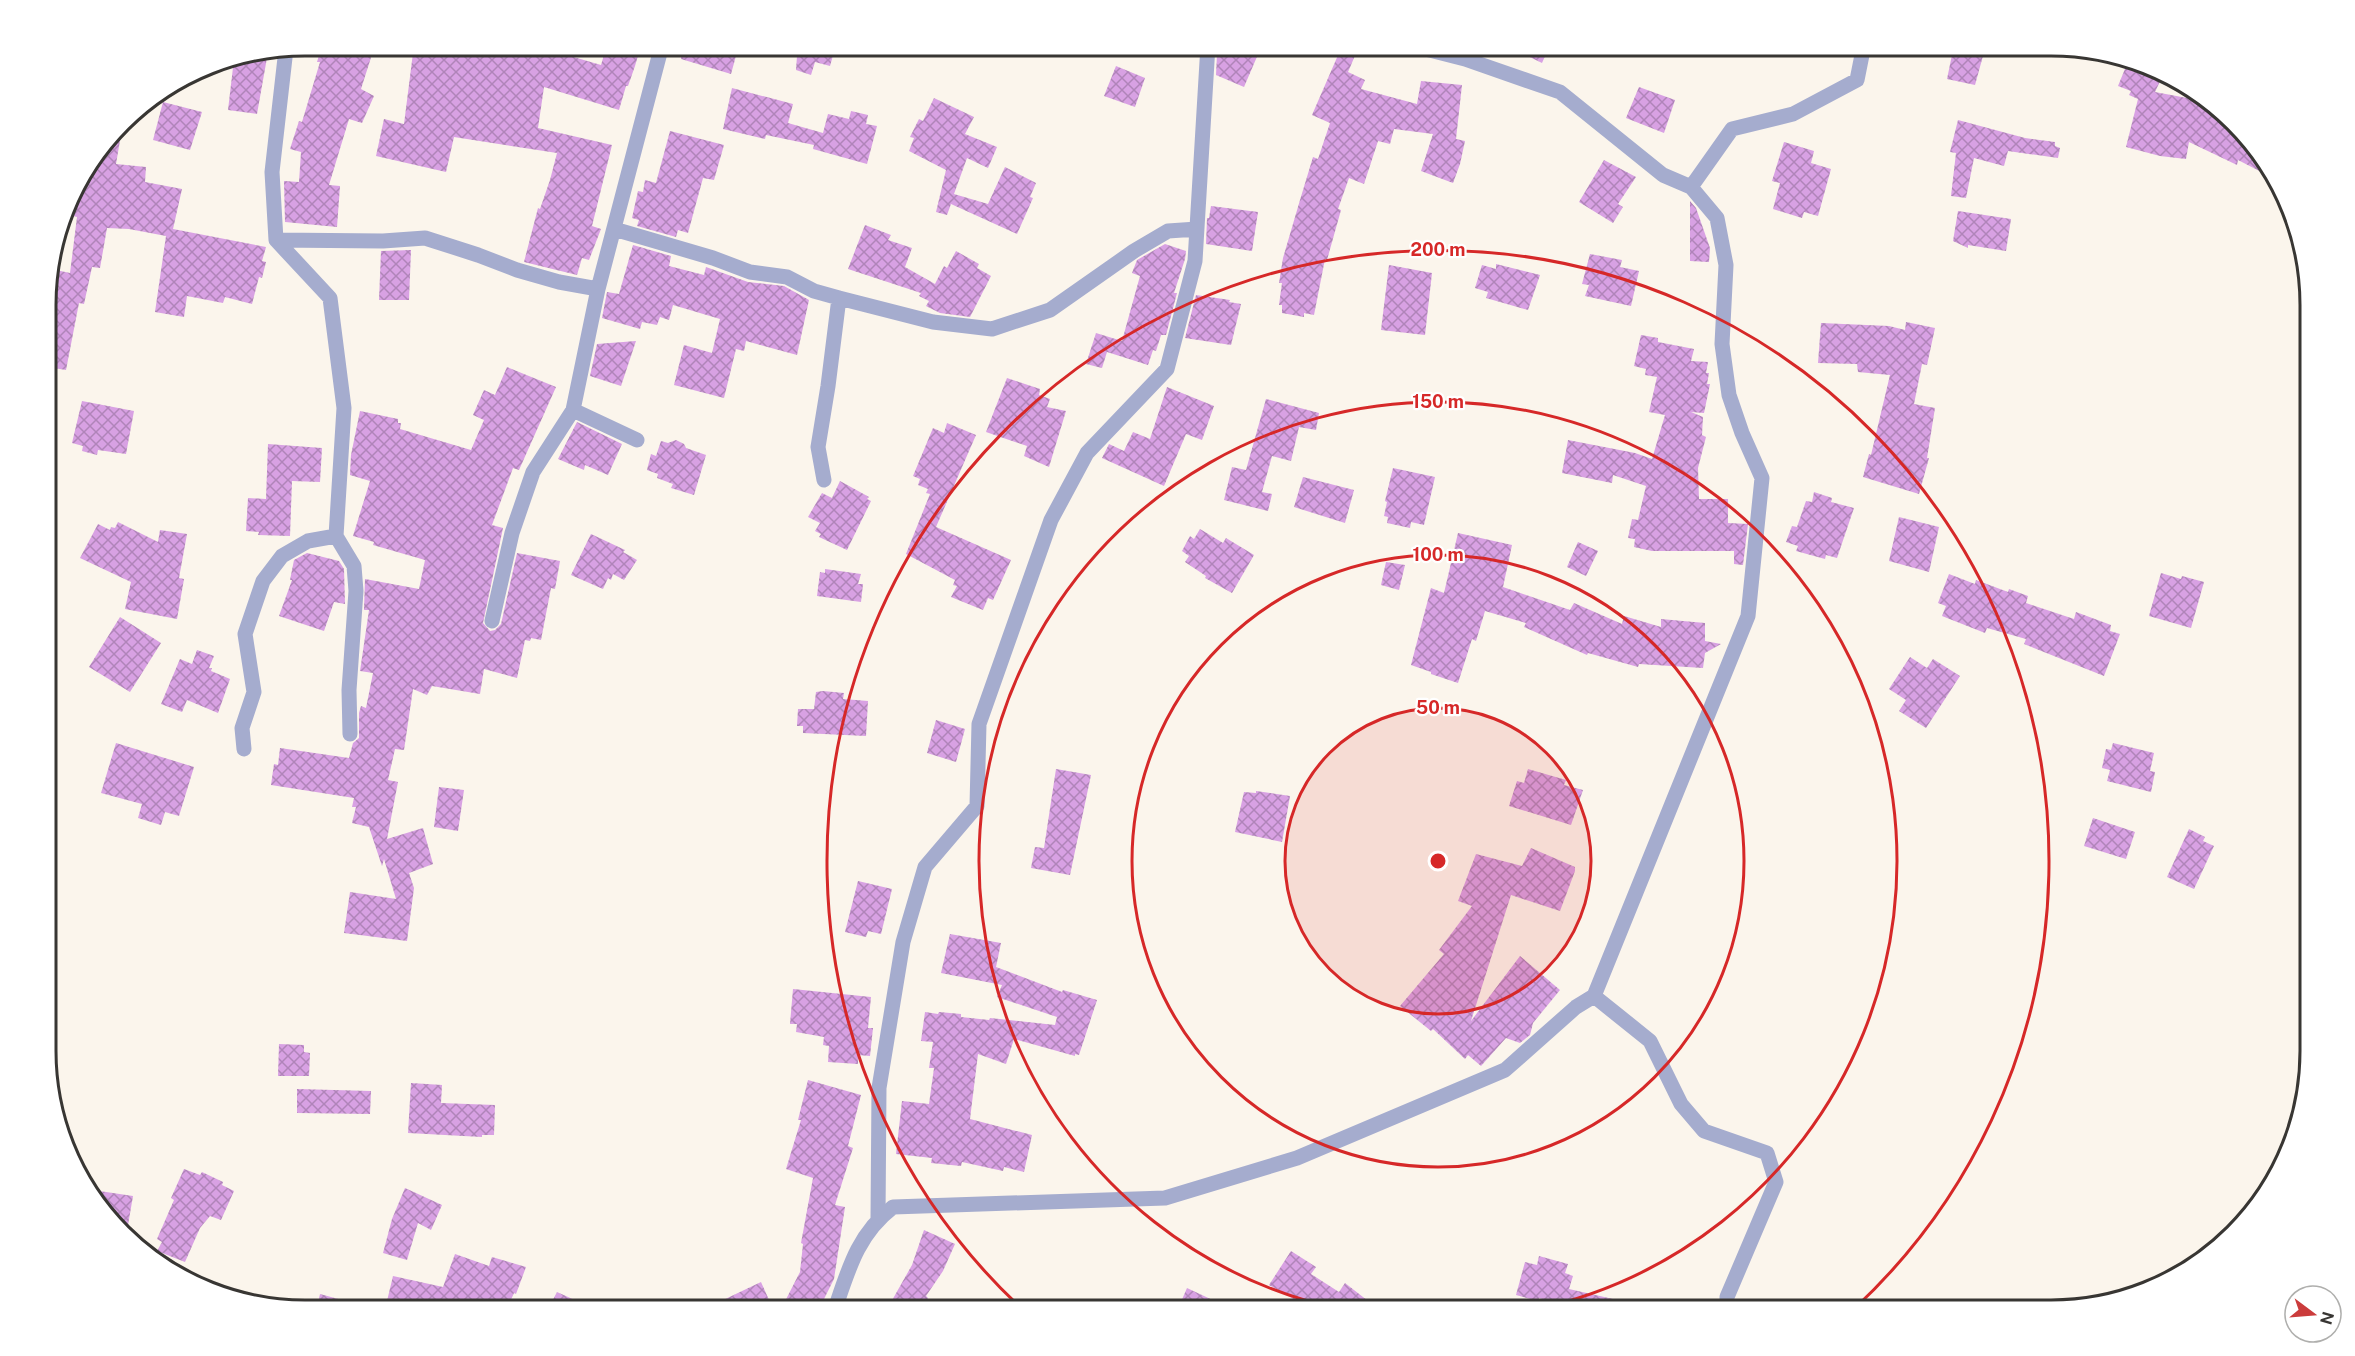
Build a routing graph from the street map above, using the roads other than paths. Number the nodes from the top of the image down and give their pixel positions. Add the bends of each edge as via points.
1 (285, 56) edge
2 (660, 56) edge
3 (1207, 56) edge
4 (1453, 56) edge
5 (1862, 56) edge
6 (1691, 187) junction
7 (614, 229) junction
8 (1197, 229) junction
9 (276, 240) junction
10 (598, 289) junction
11 (839, 298) junction
12 (573, 410) junction
13 (636, 440) dead end
14 (824, 480) dead end
15 (336, 536) junction
16 (492, 621) dead end
17 (351, 734) dead end
18 (244, 750) dead end
19 (1594, 996) junction
20 (878, 1219) junction
21 (836, 1300) edge
22 (1727, 1300) edge

1 - 9 street via 272,172
2 - 7 street
3 - 8 street
4 - 6 street via 1560,92 1663,176
5 - 6 street via 1857,80 1793,114 1732,129
6 - 19 street via 1717,218 1726,266 1722,344 1729,395 1762,478 1748,616
7 - 10 street
7 - 11 street via 750,272 787,277
8 - 11 street via 1168,231 1050,310 992,329 933,322
8 - 20 street via 1195,261 1167,369 1087,453 1051,519 979,724 977,806 925,867 903,942 879,1088
9 - 10 street via 425,238 517,270
9 - 15 street via 330,298 344,408
10 - 12 street
11 - 14 street via 818,447
12 - 13 street
12 - 16 street via 533,472 512,533
15 - 17 street via 354,566 356,591 349,690
15 - 18 street via 308,541 282,556 263,581 245,634 254,692 242,728
19 - 20 street via 1576,1007 1506,1070 1297,1158 1166,1198 893,1207
19 - 22 street via 1650,1041 1681,1104 1704,1131 1767,1154 1776,1182
20 - 21 street via 854,1254

